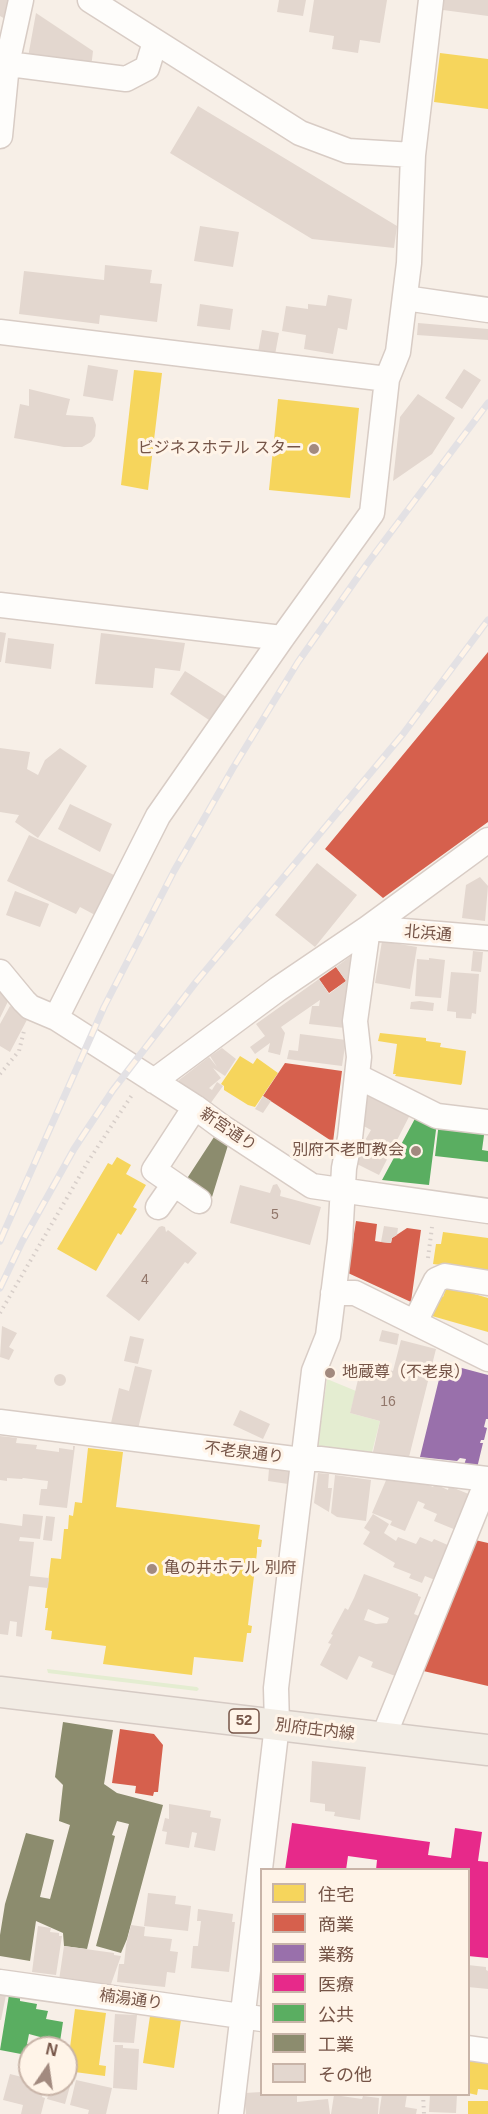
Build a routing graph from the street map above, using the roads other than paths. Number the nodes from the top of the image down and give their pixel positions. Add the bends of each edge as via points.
1 (21, 0) edge
2 (90, 0) edge
3 (431, 0) edge
4 (155, 42) junction
5 (4, 64) edge
6 (0, 136) edge
7 (413, 155) junction
8 (405, 298) junction
9 (488, 310) edge
10 (0, 332) edge
11 (387, 379) junction
12 (0, 606) edge
13 (282, 638) junction
14 (488, 840) edge
15 (368, 928) junction
16 (488, 938) edge
17 (0, 972) edge
18 (56, 1018) junction
19 (357, 1076) junction
20 (146, 1083) junction
21 (195, 1107) junction
22 (488, 1122) edge
23 (174, 1184) junction
24 (342, 1190) junction
25 (199, 1201) dead end
26 (158, 1207) dead end
27 (488, 1211) edge
28 (488, 1283) edge
29 (333, 1293) junction
30 (416, 1322) junction
31 (488, 1359) edge
32 (0, 1422) edge
33 (303, 1459) junction
34 (488, 1479) edge
35 (0, 1692) edge
36 (277, 1725) junction
37 (383, 1738) junction
38 (488, 1750) edge
39 (265, 1868) edge
40 (260, 1933) edge
41 (0, 1982) edge
42 (253, 2018) edge
43 (470, 2048) edge
44 (488, 2051) edge
45 (231, 2114) edge

1 - 5 street
2 - 4 street
3 - 7 street
4 - 5 street via 147,68 126,80
4 - 7 street via 300,133 348,151
5 - 6 street
7 - 8 street
8 - 9 street
8 - 11 street via 398,352
10 - 11 street
11 - 13 street via 372,513
12 - 13 street
13 - 18 street via 158,816
14 - 15 street
15 - 16 street, 北浜通
15 - 19 street via 355,1021
15 - 20 street
17 - 18 street, 新宮通り via 30,1007
18 - 20 street, 新宮通り
19 - 22 street via 437,1116
19 - 24 street
20 - 21 street, 新宮通り
21 - 23 street via 153,1170
21 - 24 street, 新宮通り via 312,1186
23 - 25 street
23 - 26 street
24 - 27 street, 新宮通り
24 - 29 street
28 - 30 street via 445,1276 436,1280
29 - 30 street via 355,1293
29 - 33 street via 328,1336 314,1371
30 - 31 street
32 - 33 street, 不老泉通り
33 - 34 street, 不老泉通り
33 - 36 street via 276,1688
34 - 37 street
35 - 36 main road, 別府庄内線 / 52
36 - 37 main road, 別府庄内線 / 52
36 - 39 street
37 - 38 main road, 別府庄内線 / 52
40 - 42 street
41 - 42 street, 楠湯通り
42 - 45 street
43 - 44 street

